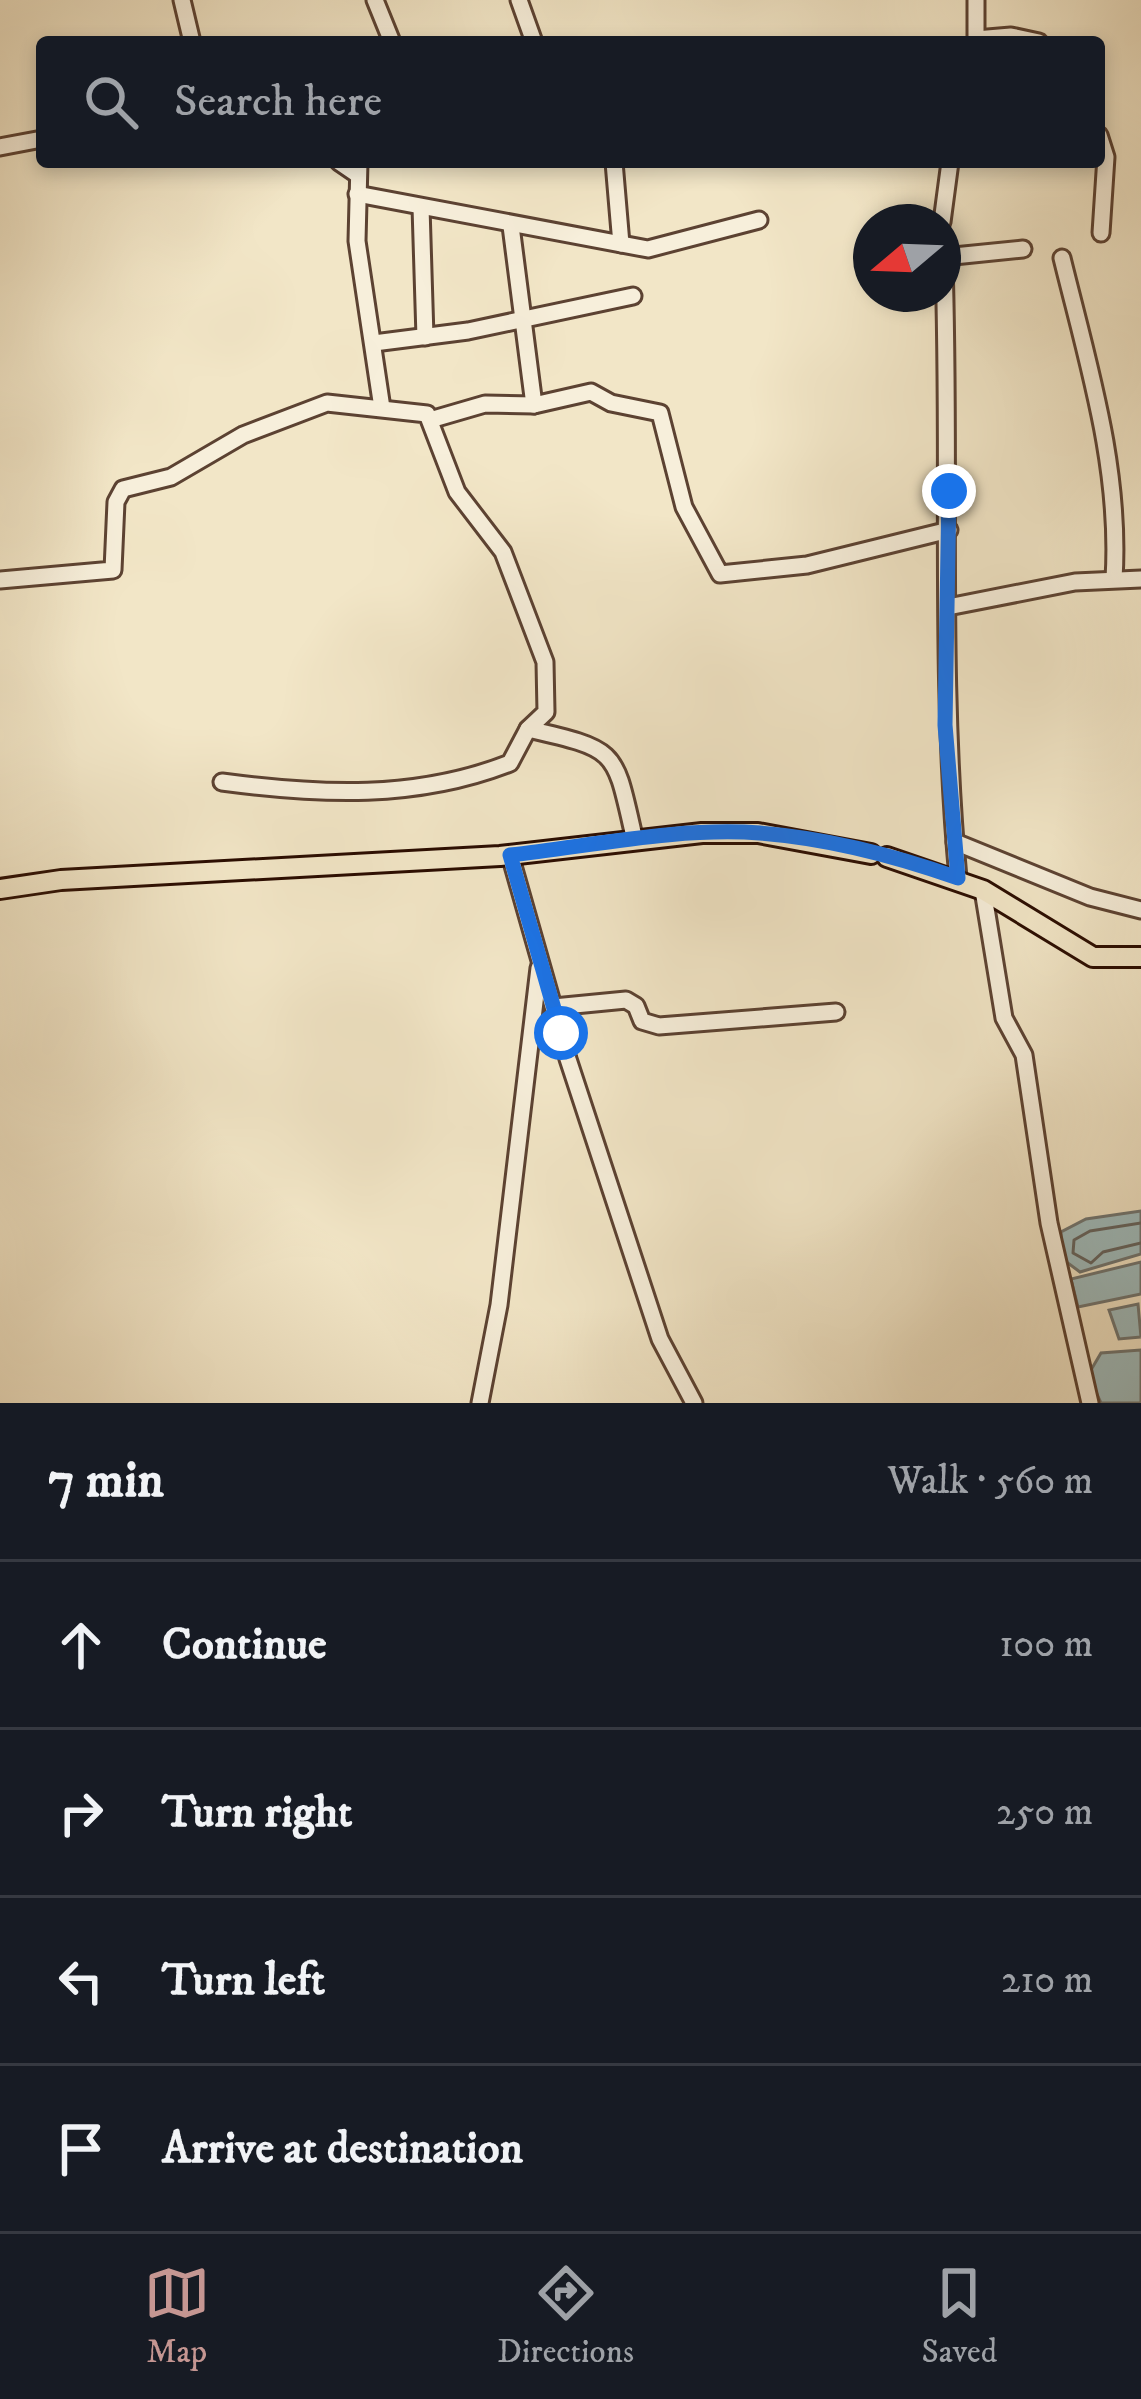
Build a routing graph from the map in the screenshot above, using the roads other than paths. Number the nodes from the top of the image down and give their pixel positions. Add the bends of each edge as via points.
1 (182, 0) edge
2 (374, 0) edge
3 (518, 0) edge
4 (976, 0) edge
5 (191, 36) edge
6 (389, 36) edge
7 (532, 36) edge
8 (976, 36) edge
9 (36, 140) edge
10 (0, 147) edge
11 (1105, 154) edge
12 (358, 168) edge
13 (615, 168) edge
14 (949, 168) edge
15 (357, 194) junction
16 (945, 204) edge
17 (421, 208) junction
18 (759, 220) dead end
19 (511, 226) junction
20 (1101, 232) dead end
21 (621, 244) junction
22 (1023, 249) dead end
23 (961, 255) edge
24 (1062, 258) dead end
25 (633, 296) dead end
26 (948, 312) edge
27 (520, 321) junction
28 (425, 337) junction
29 (374, 343) junction
30 (534, 405) junction
31 (382, 408) junction
32 (430, 420) junction
33 (950, 530) junction
34 (1114, 579) junction
35 (1141, 579) edge
36 (0, 580) edge
37 (948, 608) junction
38 (528, 729) junction
39 (222, 782) dead end
40 (634, 841) junction
41 (955, 842) junction
42 (510, 855) junction
43 (958, 878) junction
44 (0, 889) edge
45 (983, 890) junction
46 (1141, 910) edge
47 (1141, 957) edge
48 (540, 959) junction
49 (554, 1007) junction
50 (836, 1012) dead end
51 (480, 1403) edge
52 (694, 1403) edge
53 (1090, 1403) edge

1 - 5 street
2 - 6 street
3 - 7 street
4 - 8 street
9 - 10 street
11 - 20 street
12 - 15 street
13 - 21 street
14 - 16 street
15 - 17 street
15 - 29 street
17 - 19 street
17 - 28 street
18 - 21 street via 663,248
19 - 21 street
19 - 27 street
22 - 23 street
24 - 34 street via 1107,442
25 - 27 street
26 - 33 street
27 - 28 street
27 - 30 street
28 - 29 street
29 - 31 street
30 - 32 street via 485,404
30 - 33 street via 591,392 660,412 684,507 720,574
31 - 32 street via 423,410
31 - 36 street via 310,408 171,477 123,489 117,565 103,575
32 - 38 street via 457,493 503,553 544,662 546,712
33 - 37 street
34 - 35 street
34 - 37 street
37 - 41 street via 945,725
38 - 39 street via 510,763 432,783 316,794
38 - 40 street via 609,755
40 - 42 main road
40 - 43 main road via 758,832
41 - 43 street
41 - 46 street
42 - 44 main road
42 - 48 street
43 - 45 main road
45 - 47 main road via 1093,956
45 - 53 street via 1004,1018 1024,1055 1049,1223
48 - 49 street
48 - 51 street
49 - 50 street via 626,1000 642,1021 659,1026
49 - 52 street via 665,1355

